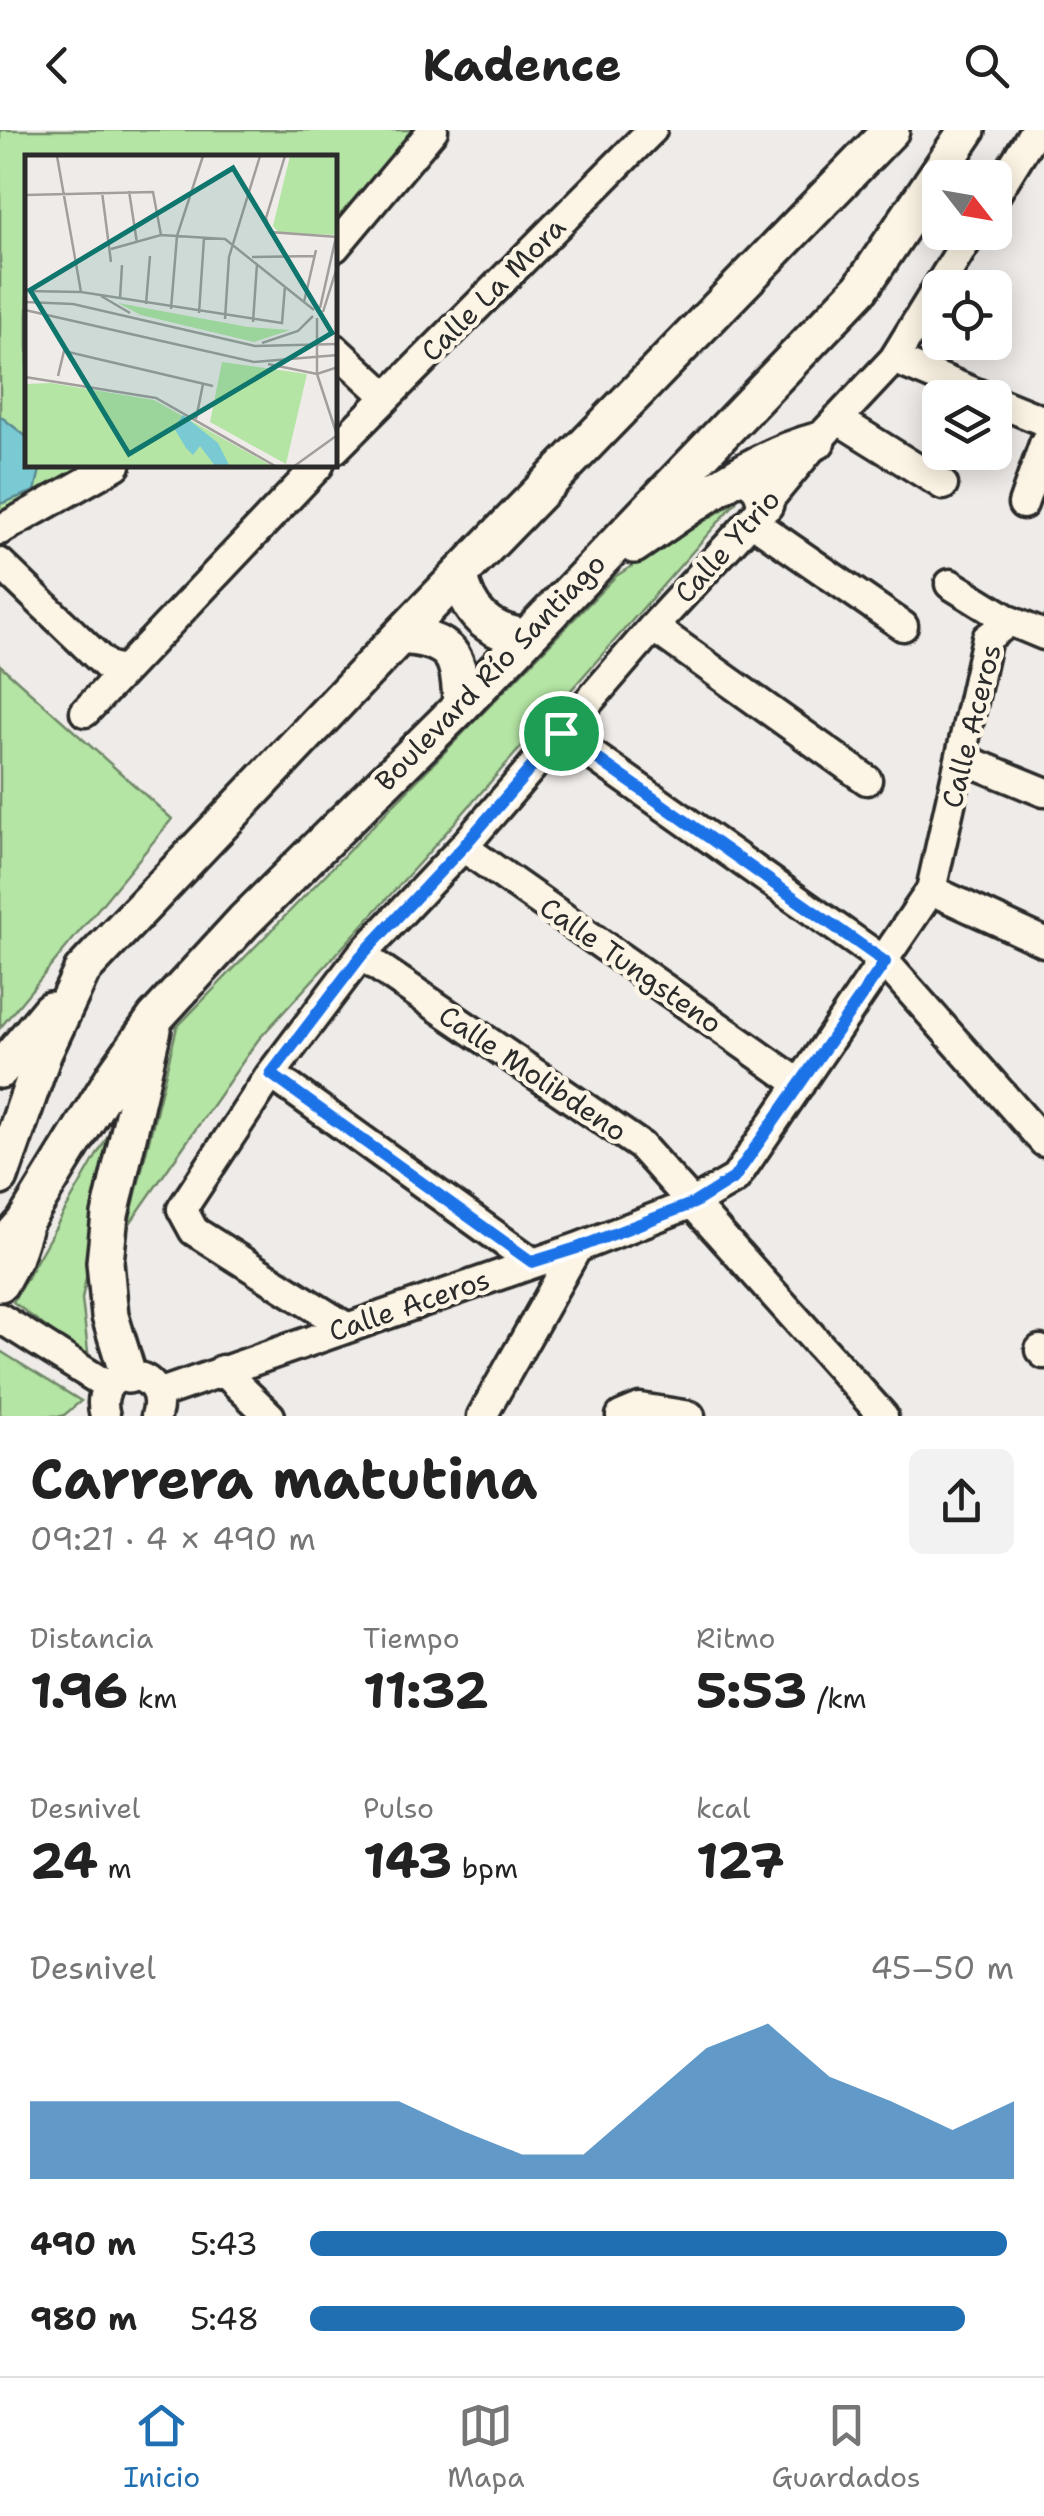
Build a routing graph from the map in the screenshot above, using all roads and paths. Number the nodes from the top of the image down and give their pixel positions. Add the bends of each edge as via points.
1 (433, 130) edge
2 (652, 130) edge
3 (967, 130) edge
4 (1035, 130) edge
5 (887, 133) edge
6 (1012, 167) edge
7 (338, 242) edge
8 (961, 250) edge
9 (338, 352) edge
10 (894, 359) junction
11 (944, 380) edge
12 (386, 396) junction
13 (1012, 408) edge
14 (1044, 421) edge
15 (828, 430) junction
16 (1044, 444) edge
17 (338, 446) edge
18 (111, 468) edge
19 (317, 468) edge
20 (740, 474) junction
21 (943, 485) dead end
22 (1023, 504) dead end
23 (758, 513) junction
24 (0, 530) edge
25 (0, 562) edge
26 (460, 576) junction
27 (575, 584) junction
28 (950, 584) dead end
29 (1010, 621) junction
30 (903, 626) dead end
31 (654, 627) junction
32 (1044, 634) edge
33 (400, 636) junction
34 (525, 636) junction
35 (123, 670) junction
36 (461, 706) junction
37 (85, 712) dead end
38 (561, 733) junction
39 (961, 758) junction
40 (867, 780) dead end
41 (1044, 792) edge
42 (463, 847) junction
43 (932, 890) junction
44 (1044, 942) edge
45 (361, 956) junction
46 (885, 962) junction
47 (82, 970) junction
48 (155, 1018) junction
49 (0, 1070) edge
50 (271, 1074) junction
51 (800, 1084) junction
52 (10, 1126) edge
53 (1044, 1142) edge
54 (0, 1177) edge
55 (694, 1203) junction
56 (24, 1224) junction
57 (577, 1248) junction
58 (0, 1250) edge
59 (532, 1262) junction
60 (0, 1283) edge
61 (10, 1324) edge
62 (346, 1326) junction
63 (222, 1370) junction
64 (118, 1380) junction
65 (157, 1405) edge
66 (105, 1416) edge
67 (270, 1416) edge
68 (482, 1416) edge
69 (621, 1416) edge
70 (690, 1416) edge
71 (882, 1416) edge

1 - 7 street
2 - 12 street, Calle La Mora
3 - 27 main road, Boulevard Río Santiago via 860,288
4 - 6 street
5 - 26 main road
8 - 10 street, Calle Ytrio
9 - 12 street
10 - 11 street
10 - 15 street, Calle Ytrio
12 - 17 street, Calle La Mora
13 - 14 street
15 - 20 main road
15 - 21 street
15 - 23 street, Calle Ytrio
16 - 22 street
18 - 24 street
19 - 35 street
20 - 23 main road via 763,490
20 - 27 main road
23 - 30 street
23 - 31 street, Calle Ytrio
25 - 35 street via 107,666
26 - 33 main road
26 - 34 main road via 465,600 482,617 502,634
27 - 34 main road, Boulevard Río Santiago
28 - 29 street
29 - 32 street
29 - 39 street, Calle Aceros via 988,638
31 - 38 street, Calle Ytrio
31 - 40 street
33 - 36 main road via 448,649 460,670
33 - 47 main road
34 - 36 main road, Boulevard Río Santiago
35 - 37 street
36 - 48 main road, Boulevard Río Santiago via 244,920
38 - 42 street, Calle Ytrio
38 - 46 street
39 - 41 street
39 - 43 street, Calle Aceros
42 - 45 street, Calle Ytrio
42 - 51 street, Calle Tungsteno
43 - 44 street
43 - 46 street, Calle Aceros
45 - 50 street, Calle Ytrio
45 - 55 street, Calle Molibdeno via 641,1146
46 - 51 street, Calle Aceros
46 - 53 street
47 - 49 main road
47 - 52 main road
48 - 56 main road, Boulevard Río Santiago
48 - 64 main road via 105,1262
50 - 59 street
50 - 62 street, Calle Ytrio via 182,1209 194,1230
51 - 55 street, Calle Aceros via 734,1178
52 - 54 main road
55 - 57 street, Calle Aceros
55 - 71 street, Calle Molibdeno
56 - 58 main road, Boulevard Río Santiago
56 - 60 main road, Boulevard Río Santiago
57 - 59 street, Calle Aceros
57 - 68 street
59 - 62 street, Calle Aceros
61 - 64 street
62 - 63 street, Calle Aceros
63 - 65 street, Calle Aceros
63 - 67 street
64 - 65 street via 146,1379
64 - 66 street via 102,1407
69 - 70 street via 640,1408

